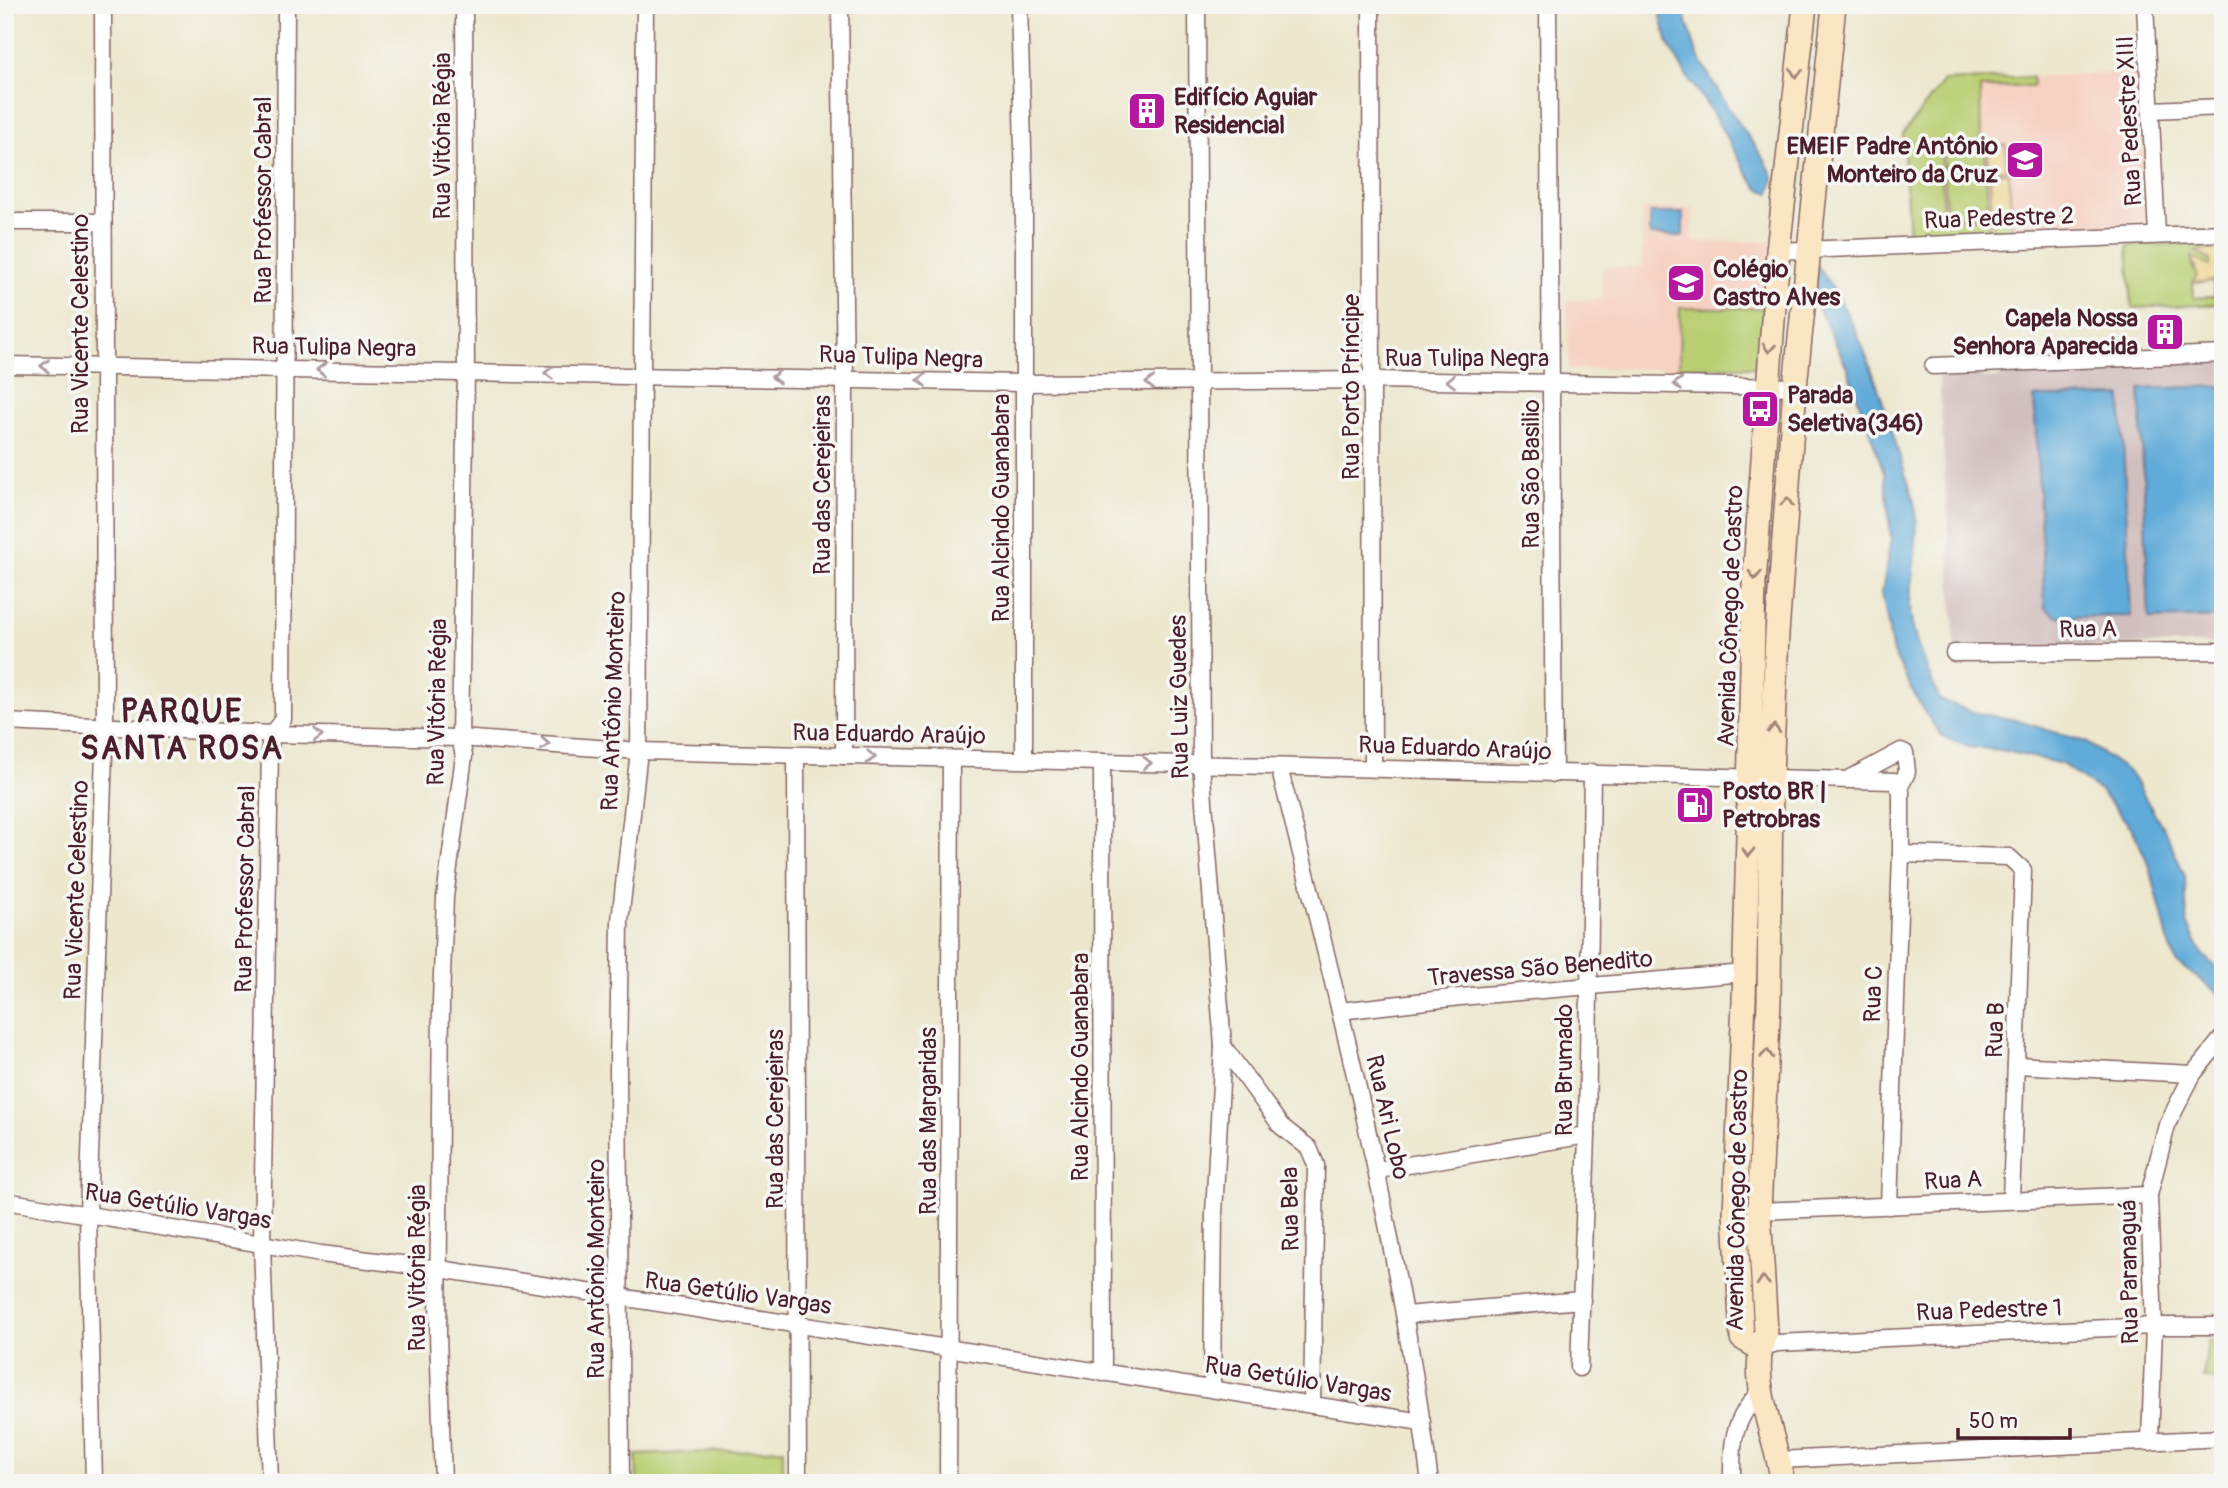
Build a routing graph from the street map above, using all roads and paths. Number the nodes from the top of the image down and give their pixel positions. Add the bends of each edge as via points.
1 (103, 5) edge
2 (286, 5) edge
3 (464, 5) edge
4 (645, 5) edge
5 (840, 5) edge
6 (1019, 5) edge
7 (1197, 5) edge
8 (1371, 5) edge
9 (1548, 5) edge
10 (1805, 5) edge
11 (1834, 5) edge
12 (2146, 5) edge
13 (2223, 107) edge
14 (2151, 110) junction
15 (5, 222) edge
16 (103, 222) junction
17 (2223, 233) edge
18 (2158, 234) junction
19 (1810, 248) junction
20 (1778, 251) junction
21 (2223, 355) edge
22 (5, 365) edge
23 (1933, 366) dead end
24 (103, 367) junction
25 (286, 369) junction
26 (466, 372) junction
27 (643, 375) junction
28 (845, 378) junction
29 (1374, 380) junction
30 (1553, 382) junction
31 (1023, 383) junction
32 (1198, 383) junction
33 (1766, 385) junction
34 (1795, 387) junction
35 (2223, 651) edge
36 (1954, 653) dead end
37 (5, 722) edge
38 (105, 724) junction
39 (272, 734) junction
40 (460, 738) junction
41 (639, 751) junction
42 (796, 755) junction
43 (844, 756) junction
44 (951, 760) junction
45 (1024, 760) junction
46 (1102, 762) junction
47 (1201, 763) junction
48 (1279, 767) junction
49 (1373, 768) junction
50 (1592, 772) junction
51 (1555, 774) junction
52 (1761, 778) junction
53 (1847, 780) junction
54 (1899, 785) junction
55 (1901, 854) junction
56 (1745, 973) junction
57 (1587, 988) junction
58 (1744, 1001) junction
59 (1769, 1001) junction
60 (1340, 1011) junction
61 (2223, 1037) edge
62 (1223, 1046) junction
63 (2016, 1065) junction
64 (2193, 1074) junction
65 (1587, 1135) junction
66 (1378, 1170) junction
67 (2149, 1195) junction
68 (2011, 1199) junction
69 (5, 1201) edge
70 (1889, 1206) junction
71 (1759, 1212) junction
72 (1735, 1213) junction
73 (88, 1214) junction
74 (262, 1243) junction
75 (440, 1269) junction
76 (619, 1298) junction
77 (1582, 1300) junction
78 (1405, 1315) junction
79 (800, 1324) junction
80 (2154, 1326) junction
81 (2223, 1326) edge
82 (1759, 1348) junction
83 (950, 1350) junction
84 (1579, 1368) dead end
85 (1103, 1373) junction
86 (1212, 1388) junction
87 (1762, 1389) junction
88 (1312, 1405) junction
89 (1422, 1422) junction
90 (2223, 1438) edge
91 (2150, 1442) junction
92 (1780, 1460) junction
93 (94, 1483) edge
94 (270, 1483) edge
95 (443, 1483) edge
96 (621, 1483) edge
97 (798, 1483) edge
98 (948, 1483) edge
99 (1430, 1483) edge
100 (1731, 1483) edge
101 (1783, 1483) edge

1 - 16 street, Rua Vicente Celestino
2 - 25 street, Rua Professor Cabral
3 - 26 street, Rua Vitória Régia
4 - 27 street, Rua Antônio Monteiro
5 - 28 street, Rua das Cerejeiras
6 - 31 street, Rua Alcindo Guanabara
7 - 32 street, Rua Luiz Guedes
8 - 29 street, Rua Porto Príncipe
9 - 30 street, Rua São Basilio
10 -> 20 main road, Avenida Cônego de Castro
11 - 19 main road, Avenida Cônego de Castro
12 - 14 street, Rua Pedestre XIII
13 - 14 street
14 - 18 street, Rua Pedestre XIII
15 - 16 street
16 - 24 street, Rua Vicente Celestino
17 - 18 street, Rua Pedestre 2
18 - 19 street, Rua Pedestre 2
19 - 20 street, Rua Pedestre 2
19 - 34 main road, Avenida Cônego de Castro
20 -> 33 main road, Avenida Cônego de Castro
21 - 23 street
24 -> 22 street, Rua Tulipa Negra
24 - 25 street, Rua Tulipa Negra
24 - 38 street, Rua Vicente Celestino
26 -> 25 street, Rua Tulipa Negra
25 - 39 street, Rua Professor Cabral via 283,719
27 -> 26 street, Rua Tulipa Negra
26 - 40 street, Rua Vitória Régia
28 -> 27 street, Rua Tulipa Negra
27 - 41 street, Rua Antônio Monteiro
31 -> 28 street, Rua Tulipa Negra
28 - 43 street, Rua das Cerejeiras
30 -> 29 street, Rua Tulipa Negra
29 - 32 street, Rua Tulipa Negra
29 - 49 street, Rua Porto Príncipe
33 -> 30 street, Rua Tulipa Negra
30 - 51 street, Rua São Basilio
32 -> 31 street, Rua Tulipa Negra
31 - 45 street, Rua Alcindo Guanabara
32 - 47 street, Rua Luiz Guedes
33 - 34 street, Rua Tulipa Negra
33 -> 52 main road, Avenida Cônego de Castro via 1754,584
52 -> 34 main road, Avenida Cônego de Castro
35 - 36 street, Rua A
37 - 38 street, Rua Eduardo Araújo
38 - 39 street, Rua Eduardo Araújo
38 - 73 street, Rua Vicente Celestino
39 -> 40 street, Rua Eduardo Araújo
39 - 74 street, Rua Professor Cabral
40 -> 41 street, Rua Eduardo Araújo
40 - 75 street, Rua Vitória Régia via 464,755 445,897
41 - 42 street, Rua Eduardo Araújo
41 - 76 street, Rua Antônio Monteiro via 620,921
42 - 43 street, Rua Eduardo Araújo
42 - 79 street, Rua das Cerejeiras
43 -> 44 street, Rua Eduardo Araújo
44 - 45 street, Rua Eduardo Araújo
44 - 83 street, Rua das Margaridas
45 - 46 street, Rua Eduardo Araújo
46 -> 47 street, Rua Eduardo Araújo
46 - 85 street, Rua Alcindo Guanabara
47 - 48 street, Rua Eduardo Araújo
47 - 62 street, Rua Luiz Guedes
48 - 49 street, Rua Eduardo Araújo
48 - 60 street, Rua Ari Lobo
49 - 51 street, Rua Eduardo Araújo
50 - 51 street, Rua Eduardo Araújo
50 - 52 street, Rua Eduardo Araújo
50 - 57 street, Rua Brumado
52 - 53 street, Rua Eduardo Araújo
52 -> 56 main road, Avenida Cônego de Castro
52 - 59 main road, Avenida Cônego de Castro
53 - 54 street, Rua Eduardo Araújo
53 - 54 street, Rua C via 1901,751 1908,763
54 - 55 street, Rua C
55 - 63 street, Rua B via 2010,858 2020,864 2024,875
55 - 70 street, Rua C
56 - 57 street, Travessa São Benedito
56 - 58 main road, Avenida Cônego de Castro
57 - 60 street, Travessa São Benedito
57 - 65 street, Rua Brumado
58 - 59 main road
58 - 72 main road, Avenida Cônego de Castro
71 -> 59 main road, Avenida Cônego de Castro
60 - 66 street, Rua Ari Lobo
61 - 64 street, Rua Paranaguá
62 - 86 street, Rua Luiz Guedes via 1214,1213
62 - 88 street, Rua Bela via 1281,1126 1308,1148 1316,1166
63 - 64 street
63 - 68 street, Rua B
64 - 67 street, Rua Paranaguá via 2167,1125
65 - 66 street
65 - 77 street, Rua Brumado
66 - 78 street, Rua Ari Lobo
67 - 68 street, Rua A
67 - 80 street, Rua Paranaguá
68 - 70 street, Rua A
69 - 73 street, Rua Getúlio Vargas
70 - 71 street, Rua A
71 - 72 main road
82 -> 71 main road, Avenida Cônego de Castro via 1766,1332
72 - 82 main road, Avenida Cônego de Castro via 1742,1338
73 - 74 street, Rua Getúlio Vargas
73 - 93 street, Rua Vicente Celestino
74 - 75 street, Rua Getúlio Vargas
74 - 94 street, Rua Professor Cabral
75 - 76 street, Rua Getúlio Vargas
75 - 95 street, Rua Vitória Régia
76 - 79 street, Rua Getúlio Vargas
76 - 96 street, Rua Antônio Monteiro
77 - 78 street
77 - 84 street, Rua Brumado
78 - 89 street, Rua Ari Lobo
79 - 83 street, Rua Getúlio Vargas
79 - 97 street, Rua das Cerejeiras
80 - 81 street, Rua Pedestre 1
80 - 82 street, Rua Pedestre 1 via 1777,1343
80 - 91 street, Rua Paranaguá
82 - 87 main road, Avenida Cônego de Castro
83 - 85 street, Rua Getúlio Vargas
83 - 98 street, Rua das Margaridas
85 - 86 street, Rua Getúlio Vargas
86 - 88 street, Rua Getúlio Vargas
87 - 92 main road, Avenida Cônego de Castro
87 - 100 street via 1735,1426
88 - 89 street, Rua Getúlio Vargas
89 - 99 street, Rua Ari Lobo
90 - 91 street
91 - 92 street
92 - 101 main road, Avenida Cônego de Castro

